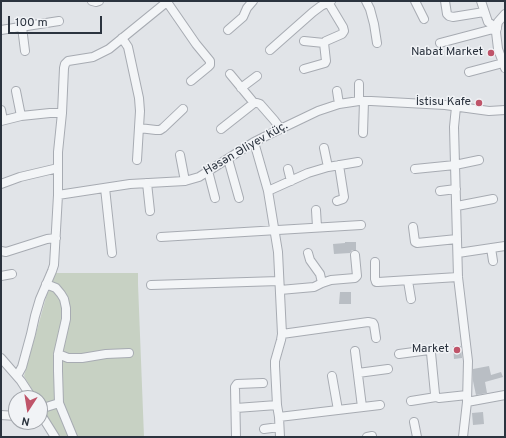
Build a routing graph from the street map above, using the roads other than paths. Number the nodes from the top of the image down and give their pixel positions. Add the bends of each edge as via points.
1 (92, 1) edge
2 (99, 1) edge
3 (167, 1) edge
4 (366, 1) edge
5 (415, 1) edge
6 (445, 1) edge
7 (481, 1) edge
8 (251, 2) edge
9 (330, 2) edge
10 (484, 12) junction
11 (505, 14) edge
12 (424, 19) dead end
13 (59, 21) dead end
14 (22, 27) junction
15 (497, 28) junction
16 (1, 30) edge
17 (228, 30) dead end
18 (122, 38) junction
19 (304, 41) dead end
20 (324, 43) junction
21 (377, 43) dead end
22 (440, 43) dead end
23 (270, 50) dead end
24 (25, 51) dead end
25 (504, 65) edge
26 (304, 69) dead end
27 (469, 72) dead end
28 (230, 74) dead end
29 (257, 76) dead end
30 (192, 81) dead end
31 (359, 84) dead end
32 (241, 88) junction
33 (16, 91) dead end
34 (337, 91) dead end
35 (361, 101) junction
36 (254, 103) junction
37 (339, 104) junction
38 (456, 107) junction
39 (183, 109) dead end
40 (1, 110) edge
41 (505, 110) edge
42 (62, 113) junction
43 (21, 116) junction
44 (2, 120) edge
45 (139, 128) junction
46 (280, 128) junction
47 (221, 129) dead end
48 (363, 133) dead end
49 (254, 142) junction
50 (324, 148) dead end
51 (180, 155) dead end
52 (228, 159) junction
53 (137, 160) dead end
54 (479, 160) dead end
55 (358, 162) dead end
56 (339, 165) junction
57 (455, 165) junction
58 (328, 167) junction
59 (58, 168) junction
60 (288, 169) dead end
61 (415, 169) dead end
62 (208, 171) junction
63 (185, 181) junction
64 (291, 182) junction
65 (1, 184) edge
66 (147, 184) junction
67 (105, 188) junction
68 (456, 189) junction
69 (268, 191) junction
70 (440, 191) dead end
71 (58, 195) junction
72 (215, 198) dead end
73 (239, 198) dead end
74 (493, 199) dead end
75 (337, 201) dead end
76 (457, 206) junction
77 (316, 210) dead end
78 (150, 211) dead end
79 (361, 225) dead end
80 (413, 227) dead end
81 (317, 228) junction
82 (275, 230) junction
83 (161, 237) dead end
84 (56, 238) junction
85 (457, 239) junction
86 (505, 246) edge
87 (492, 248) junction
88 (1, 252) edge
89 (112, 253) dead end
90 (308, 253) dead end
91 (458, 253) junction
92 (354, 254) dead end
93 (375, 262) dead end
94 (493, 262) dead end
95 (12, 274) dead end
96 (1, 276) edge
97 (458, 277) junction
98 (408, 281) junction
99 (322, 283) junction
100 (46, 284) junction
101 (151, 284) dead end
102 (279, 286) junction
103 (411, 299) dead end
104 (282, 334) junction
105 (376, 338) dead end
106 (355, 351) dead end
107 (130, 353) dead end
108 (58, 354) junction
109 (400, 354) dead end
110 (1, 358) edge
111 (388, 369) dead end
112 (358, 373) junction
113 (17, 376) junction
114 (332, 376) dead end
115 (263, 383) dead end
116 (27, 390) edge
117 (505, 395) edge
118 (436, 397) junction
119 (467, 398) junction
120 (411, 401) dead end
121 (59, 403) junction
122 (277, 405) junction
123 (380, 405) dead end
124 (362, 407) junction
125 (236, 408) junction
126 (48, 409) edge
127 (338, 410) junction
128 (279, 416) junction
129 (414, 422) dead end
130 (48, 426) edge
131 (279, 428) junction
132 (264, 429) dead end
133 (55, 437) edge
134 (73, 437) edge
135 (236, 437) edge
136 (280, 437) edge
137 (417, 437) edge
138 (463, 437) edge

1 - 2 street
3 - 18 street
3 - 30 street via 210,61 208,67
4 - 21 street via 373,18
5 - 12 street
6 - 10 street via 449,16
7 - 10 street
8 - 17 street via 243,18
9 - 20 street via 344,31
9 - 23 street via 313,12
10 - 15 street via 488,22
11 - 15 street via 498,22
13 - 14 street
14 - 16 street
14 - 24 street
15 - 22 street
15 - 25 street via 498,49
18 - 42 street via 102,53 65,64
18 - 45 street via 128,47 139,98
19 - 20 street
20 - 26 street via 325,64
25 - 27 street
28 - 32 street
29 - 32 street
31 - 35 street
32 - 36 street
33 - 43 street
34 - 37 street
35 - 37 street, Həsən Əliyev küç.
35 - 38 street, Həsən Əliyev küç.
35 - 48 street
36 - 46 street via 260,104
36 - 47 street
37 - 46 street, Həsən Əliyev küç.
38 - 41 street, Həsən Əliyev küç.
38 - 57 street
39 - 45 street via 160,130
40 - 44 street
42 - 43 street
42 - 59 street
43 - 44 street
45 - 53 street
46 - 49 street, Həsən Əliyev küç.
49 - 52 street, Həsən Əliyev küç.
49 - 69 street
50 - 58 street
51 - 63 street
52 - 62 street, Həsən Əliyev küç.
52 - 73 street
54 - 57 street
55 - 56 street
56 - 58 street
56 - 75 street via 344,197
57 - 61 street
57 - 68 street
58 - 64 street
59 - 65 street
59 - 71 street
60 - 64 street
62 - 63 street, Həsən Əliyev küç.
62 - 72 street
63 - 66 street, Həsən Əliyev küç.
64 - 69 street
66 - 67 street, Həsən Əliyev küç.
66 - 78 street
67 - 71 street, Həsən Əliyev küç.
67 - 89 street
68 - 70 street
68 - 76 street
69 - 82 street
71 - 84 street
74 - 76 street
76 - 85 street
77 - 81 street
79 - 81 street
80 - 85 street via 417,243
81 - 82 street
82 - 83 street
82 - 102 street
84 - 88 street
84 - 100 street via 54,265
85 - 91 street
86 - 87 street
87 - 91 street
87 - 94 street
90 - 99 street
91 - 97 street
92 - 99 street via 357,276 355,278
93 - 98 street via 376,282
95 - 96 street
97 - 98 street
97 - 119 street via 468,362
98 - 103 street
99 - 102 street via 314,287
100 - 108 street via 56,288 64,299 66,308
100 - 113 street via 22,367
101 - 102 street
102 - 104 street
104 - 105 street via 372,322
104 - 122 street via 275,361
106 - 112 street
107 - 108 street via 82,358 68,358
108 - 121 street
109 - 118 street via 429,350
110 - 113 street
111 - 112 street
112 - 124 street
113 - 116 street
114 - 127 street
115 - 125 street via 237,384
117 - 119 street
118 - 119 street
118 - 120 street
119 - 138 street
121 - 126 street
121 - 134 street
122 - 125 street
122 - 128 street
123 - 124 street
124 - 127 street
125 - 135 street
127 - 128 street
128 - 131 street
129 - 137 street
130 - 133 street
131 - 132 street
131 - 136 street

